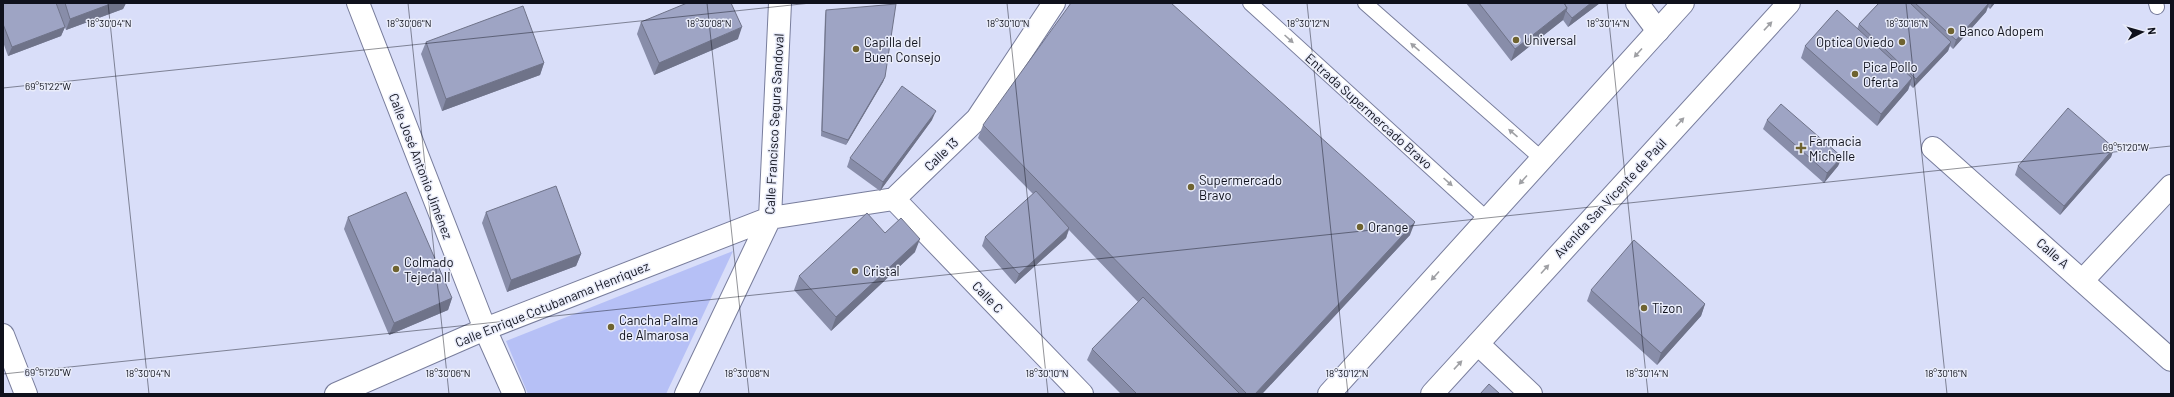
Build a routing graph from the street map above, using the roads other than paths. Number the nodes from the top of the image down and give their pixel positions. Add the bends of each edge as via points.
1 (358, 3) edge
2 (780, 3) edge
3 (1054, 3) edge
4 (1250, 3) edge
5 (1365, 3) edge
6 (1637, 3) edge
7 (1683, 3) edge
8 (1789, 3) edge
9 (1658, 31) junction
10 (1933, 148) dead end
11 (1542, 159) junction
12 (2171, 186) edge
13 (894, 199) junction
14 (770, 218) junction
15 (1488, 219) junction
16 (2083, 280) junction
17 (485, 329) junction
18 (3, 335) edge
19 (1478, 344) junction
20 (2171, 360) edge
21 (26, 394) edge
22 (336, 394) edge
23 (514, 394) edge
24 (686, 394) edge
25 (1082, 394) edge
26 (1329, 394) edge
27 (1432, 394) edge
28 (1532, 394) edge

1 - 17 street, Calle José Antonio Jiménez
2 - 14 street, Calle Francisco Segura Sandoval
3 - 13 street, Calle 13 via 977,119
4 -> 15 lane, Entrada Supermercado Bravo
11 -> 5 lane
6 - 9 street
7 - 9 street
19 -> 8 street, Avenida San Vicente de Paúl
9 -> 11 street
10 - 16 street, Calle A
11 -> 15 street
12 - 16 street
13 - 14 street
13 - 25 street, Calle C
14 - 17 street, Calle Enrique Cotubanama Henriquez
14 - 24 street, Calle Francisco Segura Sandoval
15 -> 26 street
16 - 20 street, Calle A
17 - 22 street, Calle Enrique Cotubanama Henriquez
17 - 23 street, Calle José Antonio Jiménez
18 - 21 street
27 -> 19 street, Avenida San Vicente de Paúl
19 - 28 street

